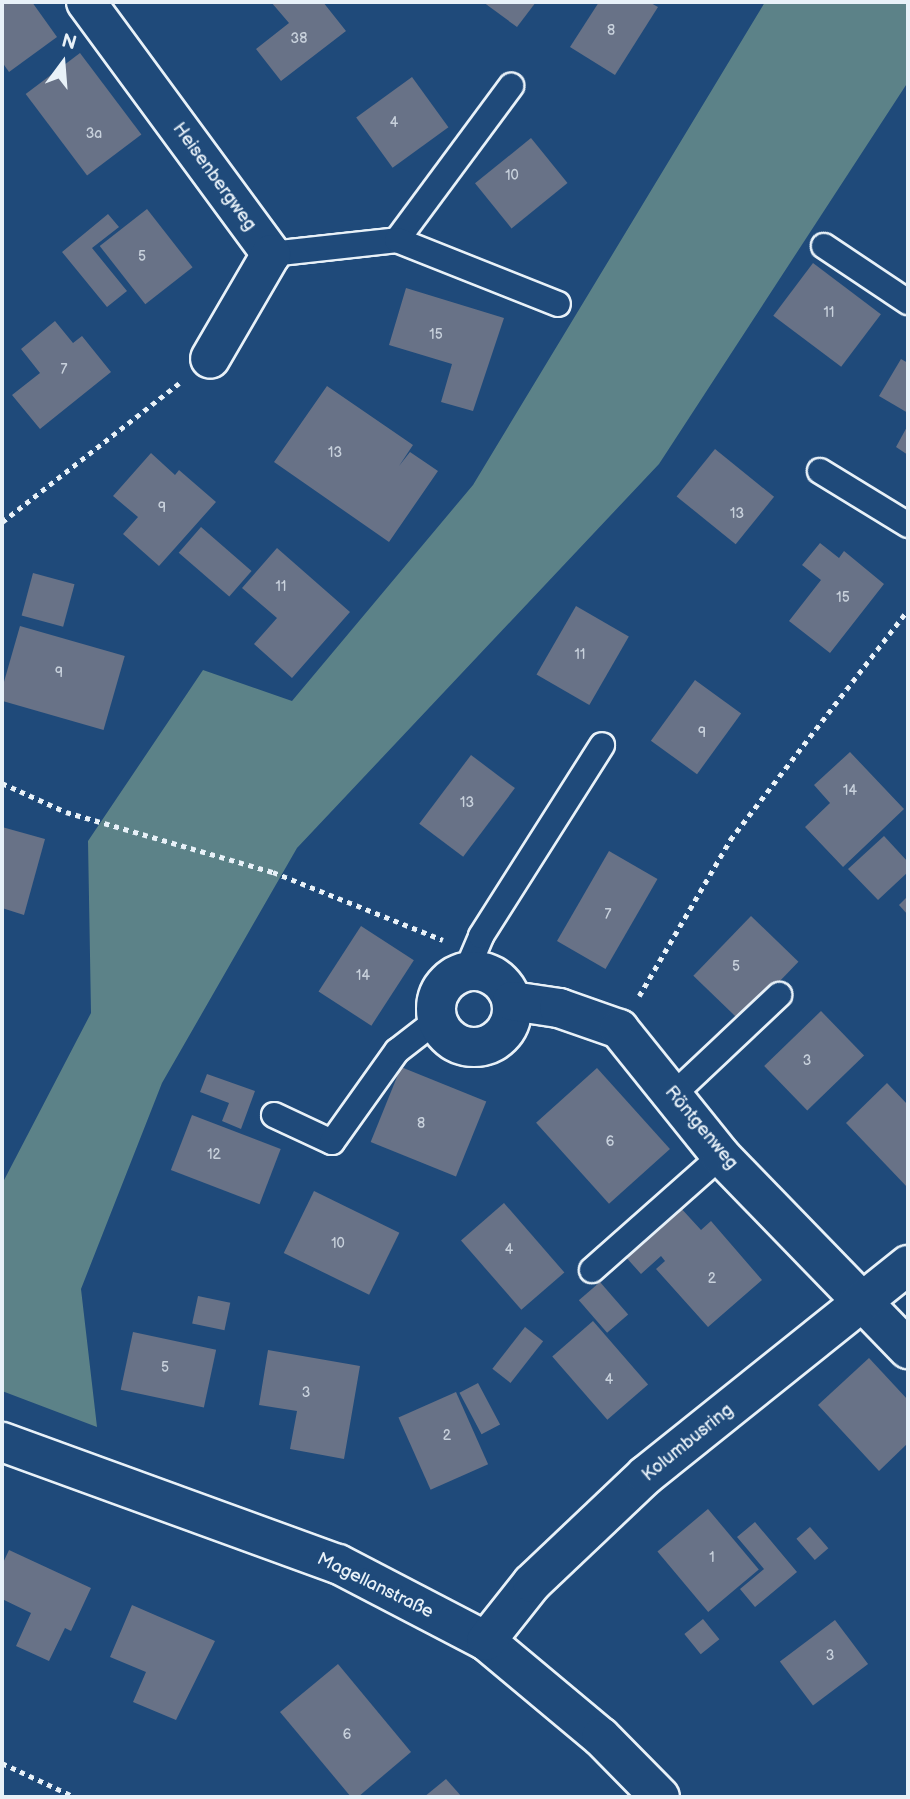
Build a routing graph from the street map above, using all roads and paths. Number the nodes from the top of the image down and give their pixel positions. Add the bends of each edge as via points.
1 (86, 2) edge
2 (511, 86) dead end
3 (397, 240) junction
4 (824, 246) dead end
5 (271, 254) junction
6 (908, 302) edge
7 (558, 304) dead end
8 (211, 359) joint
9 (820, 471) dead end
10 (2, 522) edge
11 (908, 525) edge
12 (908, 610) edge
13 (602, 745) dead end
14 (2, 783) edge
15 (466, 972) junction
16 (779, 995) dead end
17 (512, 1001) junction
18 (437, 1020) junction
19 (619, 1029) junction
20 (673, 1095) junction
21 (274, 1115) dead end
22 (721, 1156) junction
23 (908, 1265) edge
24 (592, 1270) dead end
25 (866, 1303) junction
26 (908, 1349) edge
27 (2, 1443) edge
28 (486, 1641) junction
29 (2, 1763) edge
30 (75, 1797) edge
31 (660, 1797) edge

1 - 5 street, Heisenbergweg
2 - 3 lane
3 - 5 lane
3 - 7 lane
4 - 6 lane
5 - 8 street
8 - 10 path
9 - 11 lane
12 - 19 path via 730,841
13 - 15 lane via 481,936
14 - 15 path via 65,812 272,872 441,938
15 - 17 street via 490,974 508,990
15 - 18 street via 445,984 438,995
16 - 20 lane
17 - 18 street via 508,1027 489,1045 464,1046 452,1041
17 - 19 street via 559,1008
18 - 21 lane via 397,1051 332,1142
19 - 20 street, Röntgenweg
20 - 22 street, Röntgenweg
22 - 24 lane
22 - 25 street, Röntgenweg
23 - 25 street, Kolumbusring
25 - 26 street, Röntgenweg
25 - 28 street, Kolumbusring via 646,1475 532,1583
27 - 28 street, Magellanstraße via 338,1564
28 - 31 street, Magellanstraße via 601,1737
29 - 30 path

